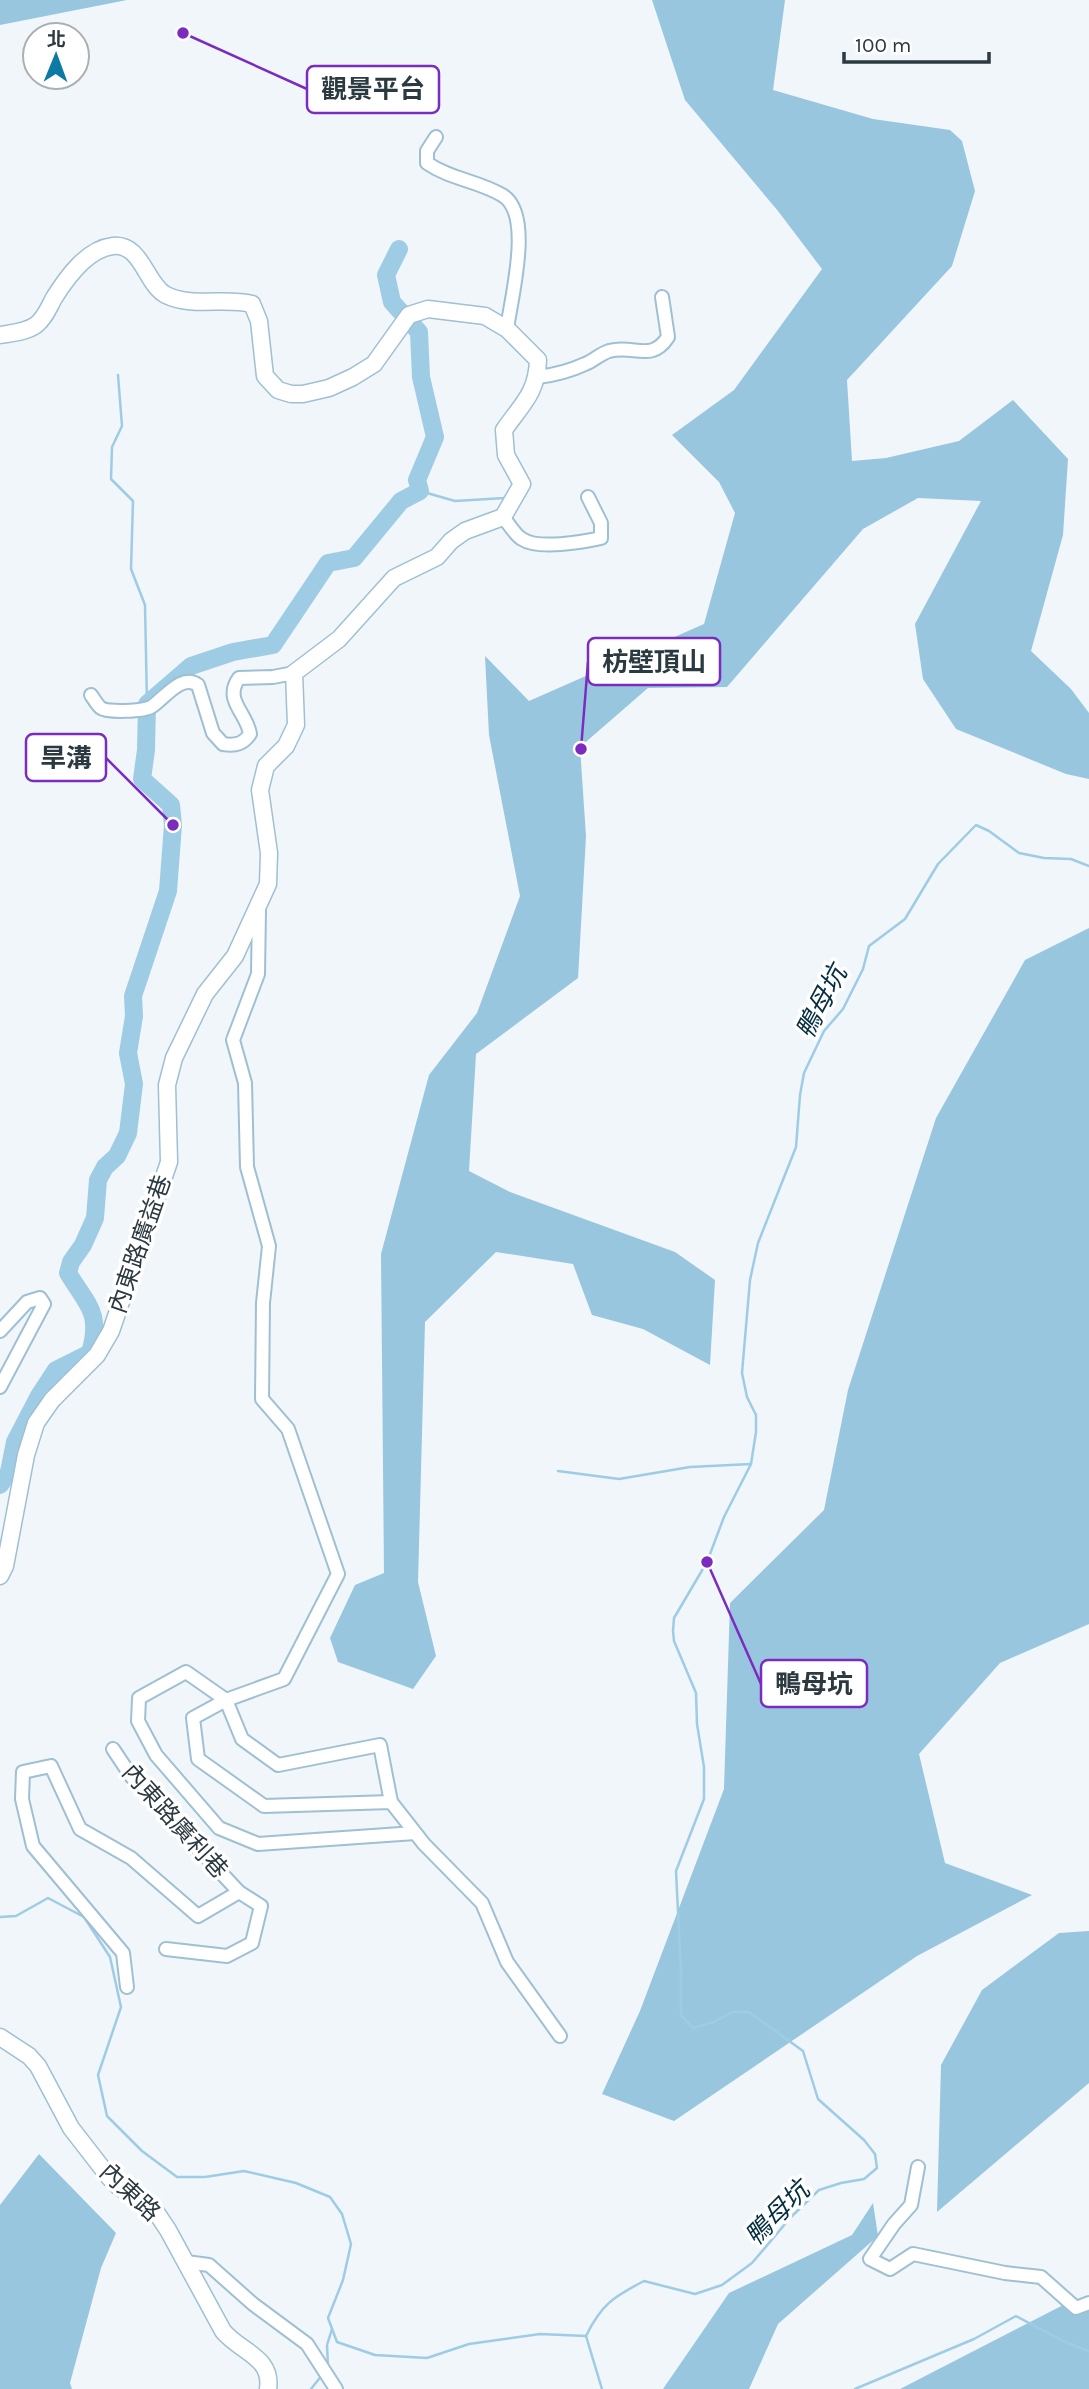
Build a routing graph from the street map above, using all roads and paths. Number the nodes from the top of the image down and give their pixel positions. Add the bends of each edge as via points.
1 (436, 136) dead end
2 (662, 297) dead end
3 (507, 329) junction
4 (0, 335) edge
5 (538, 377) junction
6 (588, 497) dead end
7 (503, 517) junction
8 (293, 673) junction
9 (91, 695) dead end
10 (258, 905) junction
11 (0, 1331) edge
12 (0, 1387) edge
13 (0, 1576) edge
14 (226, 1700) junction
15 (113, 1749) dead end
16 (391, 1802) junction
17 (415, 1833) junction
18 (239, 1892) junction
19 (166, 1949) dead end
20 (127, 1987) dead end
21 (560, 2036) dead end
22 (0, 2037) edge
23 (918, 2167) dead end
24 (186, 2262) junction
25 (1089, 2303) edge
26 (268, 2389) edge
27 (336, 2389) edge

1 - 3 street via 427,151 427,163 513,204 520,233
2 - 5 street via 668,337 657,350 609,351 586,364
3 - 4 street via 485,316 428,309 409,315 373,364 353,377 329,388 290,394 278,390 265,376 259,321 252,304 182,301 163,294 136,257 114,246 92,253 63,283 37,324
3 - 5 street via 538,359
5 - 7 street via 504,430 506,456 522,484
6 - 7 street via 601,523 601,538 571,545 530,542 521,539
7 - 8 street via 466,531 437,557 394,578 339,639
8 - 9 street via 239,678 234,700 250,734 238,744 223,744 214,733 194,682 176,687 145,709 106,710
8 - 10 street, 內東路廣益巷 via 296,725 286,746 267,766 260,790 269,853 268,884
10 - 13 street, 內東路廣益巷 via 235,956 205,994 174,1058 167,1085 169,1162 111,1331 97,1355 52,1399 36,1423
10 - 14 street, 內東路廣益巷 via 258,974 233,1040 245,1083 247,1167 269,1246 262,1399 288,1429 338,1574 284,1679
11 - 12 street via 27,1302 40,1298 44,1304
14 - 16 street via 242,1740 278,1765 380,1745
14 - 16 street via 193,1718 198,1759 264,1806
14 - 17 street via 186,1672 139,1698 137,1708 138,1721 156,1755 219,1828 258,1844
15 - 18 street, 內東路廣利巷 via 131,1776
16 - 17 street
17 - 21 street via 482,1903 508,1962
18 - 19 street, 內東路廣利巷 via 261,1906 252,1943 227,1956
18 - 20 street, 內東路廣利巷 via 198,1916 131,1857 80,1829 51,1766 23,1772 22,1799 33,1846 123,1953
22 - 24 street, 內東路 via 38,2066 71,2128 114,2182 156,2212
23 - 25 street via 911,2205 870,2259 890,2269 913,2254 1041,2277 1076,2308
24 - 26 street, 內東路 via 223,2331 264,2364
24 - 27 street via 209,2265 307,2344

